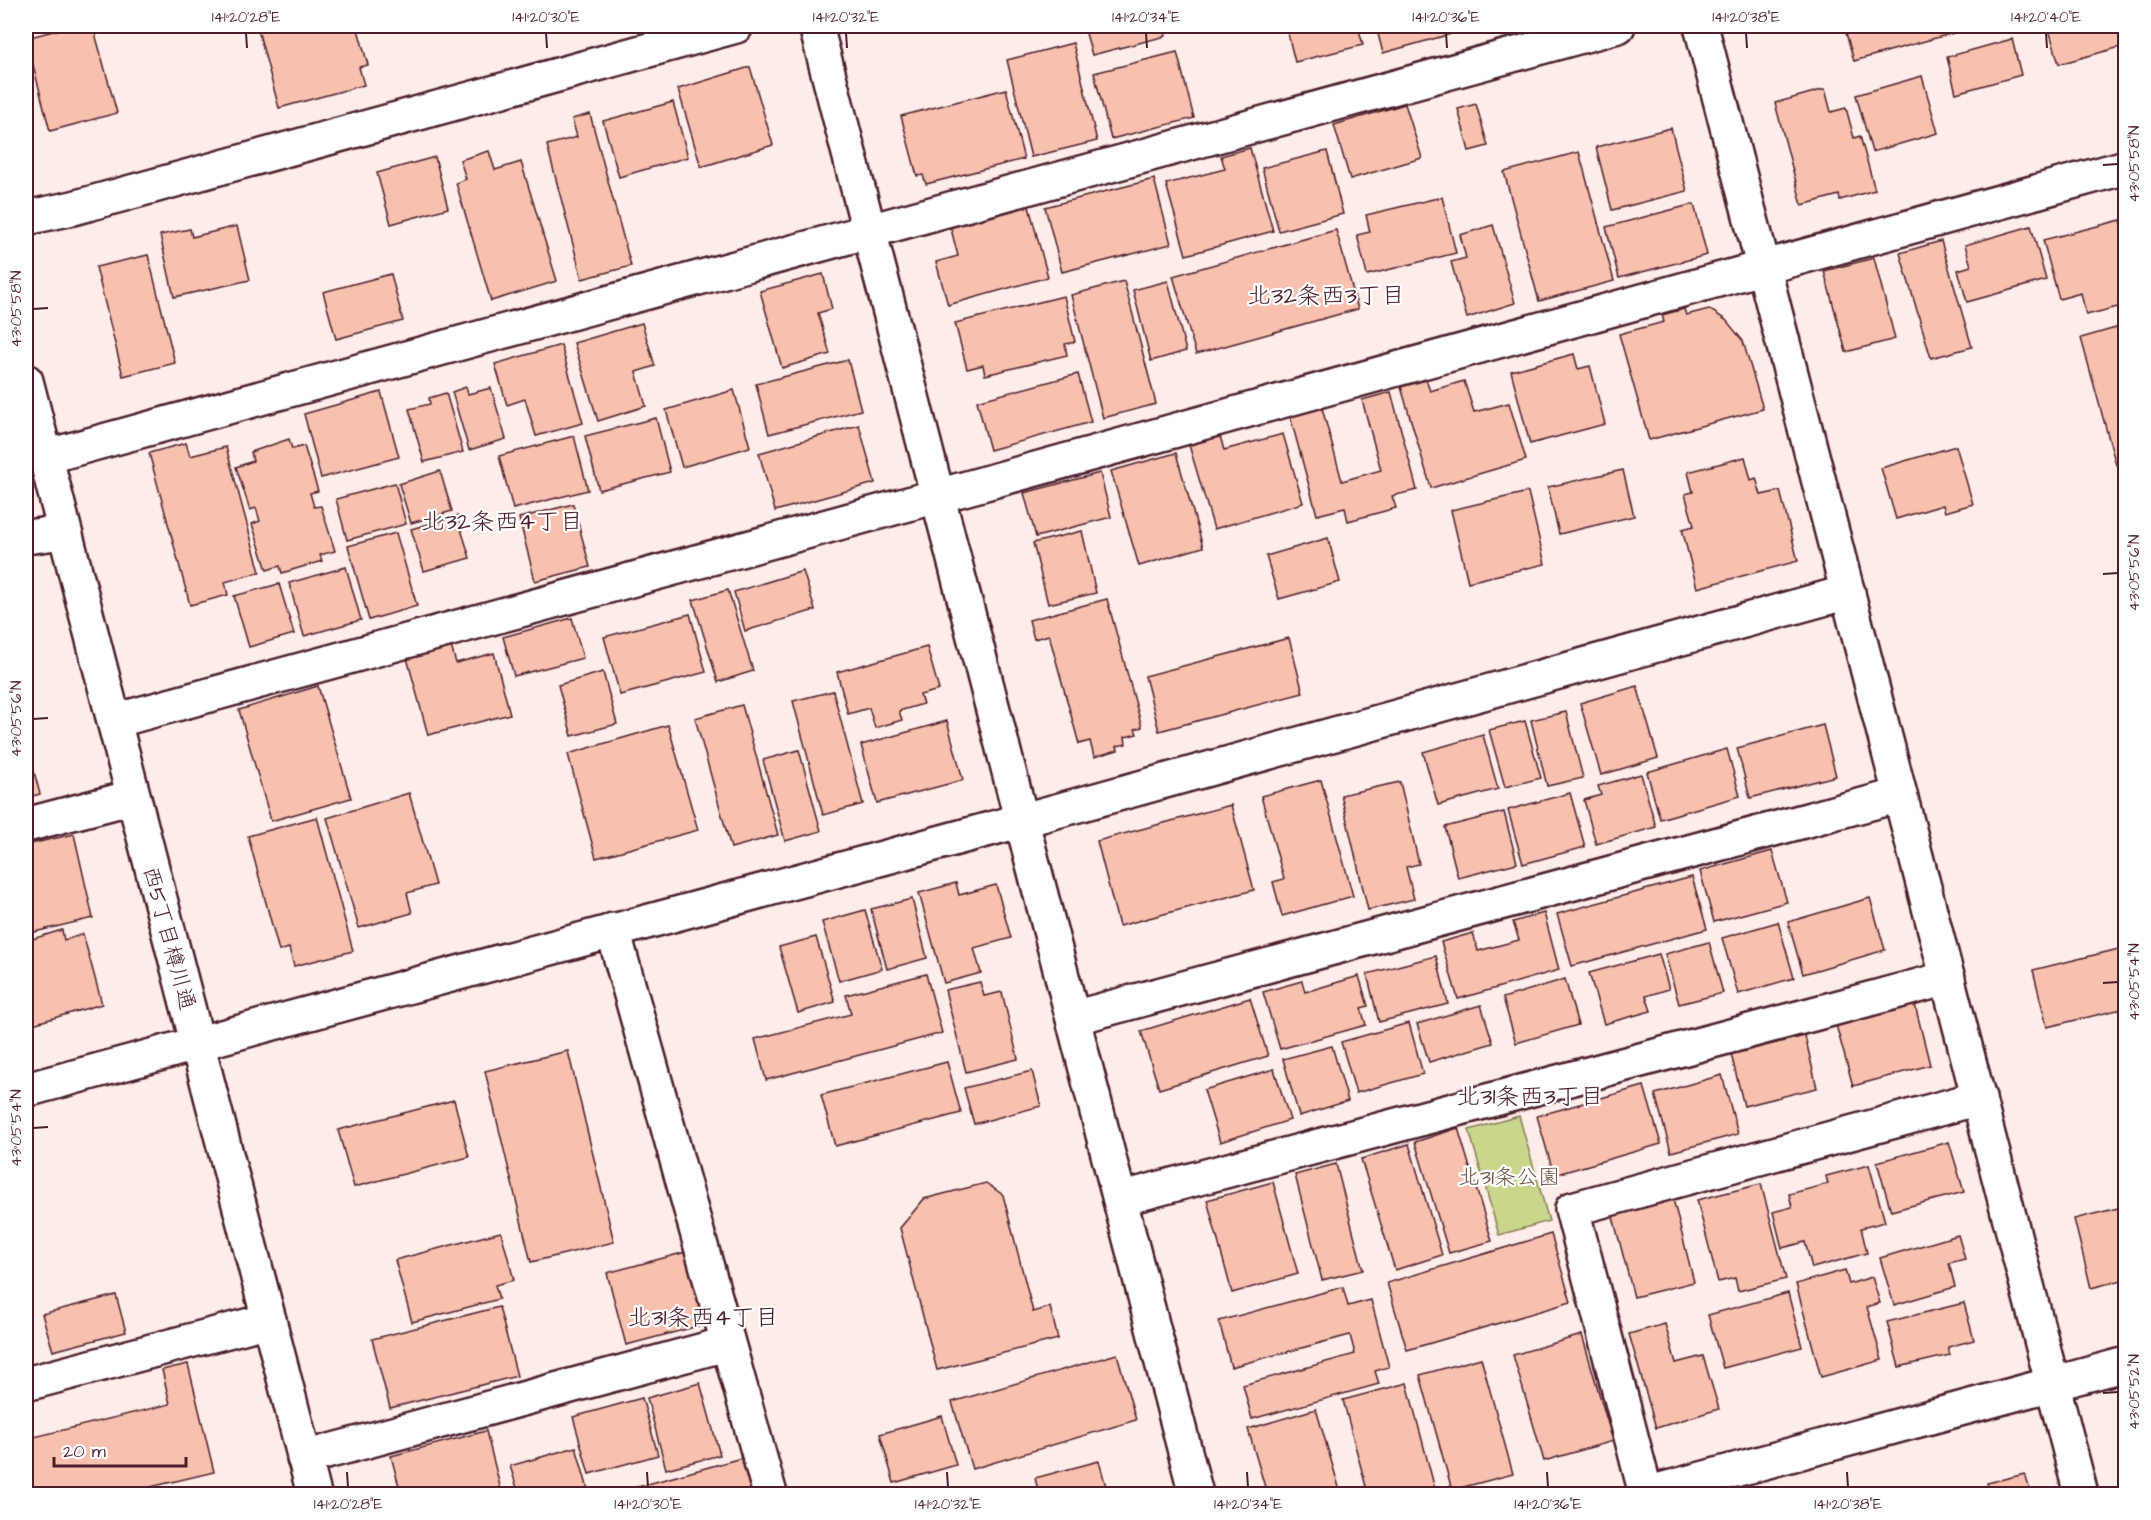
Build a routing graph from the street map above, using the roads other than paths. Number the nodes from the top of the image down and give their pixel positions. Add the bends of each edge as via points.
1 (736, 26) edge
2 (816, 26) edge
3 (1618, 26) edge
4 (1701, 26) edge
5 (2126, 166) edge
6 (26, 218) edge
7 (870, 231) junction
8 (1764, 268) junction
9 (26, 381) edge
10 (45, 457) junction
11 (938, 496) junction
12 (64, 532) junction
13 (26, 537) edge
14 (1848, 592) junction
15 (114, 721) junction
16 (1900, 795) junction
17 (133, 797) junction
18 (1022, 820) junction
19 (26, 825) edge
20 (613, 930) junction
21 (1948, 978) junction
22 (1073, 1018) junction
23 (197, 1043) junction
24 (26, 1090) edge
25 (1979, 1098) junction
26 (1120, 1199) junction
27 (269, 1320) junction
28 (726, 1344) junction
29 (2126, 1364) edge
30 (26, 1384) edge
31 (2052, 1384) junction
32 (304, 1458) junction
33 (314, 1494) edge
34 (770, 1494) edge
35 (1196, 1494) edge
36 (1646, 1494) edge
37 (2081, 1494) edge

1 - 6 street
2 - 7 street
3 - 7 street
4 - 8 street
5 - 8 street
7 - 10 street
7 - 11 street
8 - 11 street
8 - 14 street
9 - 10 street, 西5丁目樽川通
10 - 12 street, 西5丁目樽川通
11 - 15 street
11 - 18 street
12 - 13 street
12 - 15 street, 西5丁目樽川通
14 - 16 street
14 - 18 street
15 - 17 street, 西5丁目樽川通
16 - 21 street
16 - 22 street
17 - 19 street
17 - 23 street, 西5丁目樽川通
18 - 20 street
18 - 22 street
20 - 23 street
20 - 28 street
21 - 25 street
21 - 26 street
22 - 26 street
23 - 24 street
23 - 27 street, 西5丁目樽川通
25 - 31 street
25 - 36 street via 1572,1209
26 - 35 street
27 - 30 street
27 - 32 street, 西5丁目樽川通
28 - 32 street
28 - 34 street
29 - 31 street
31 - 36 street
31 - 37 street
32 - 33 street, 西5丁目樽川通

